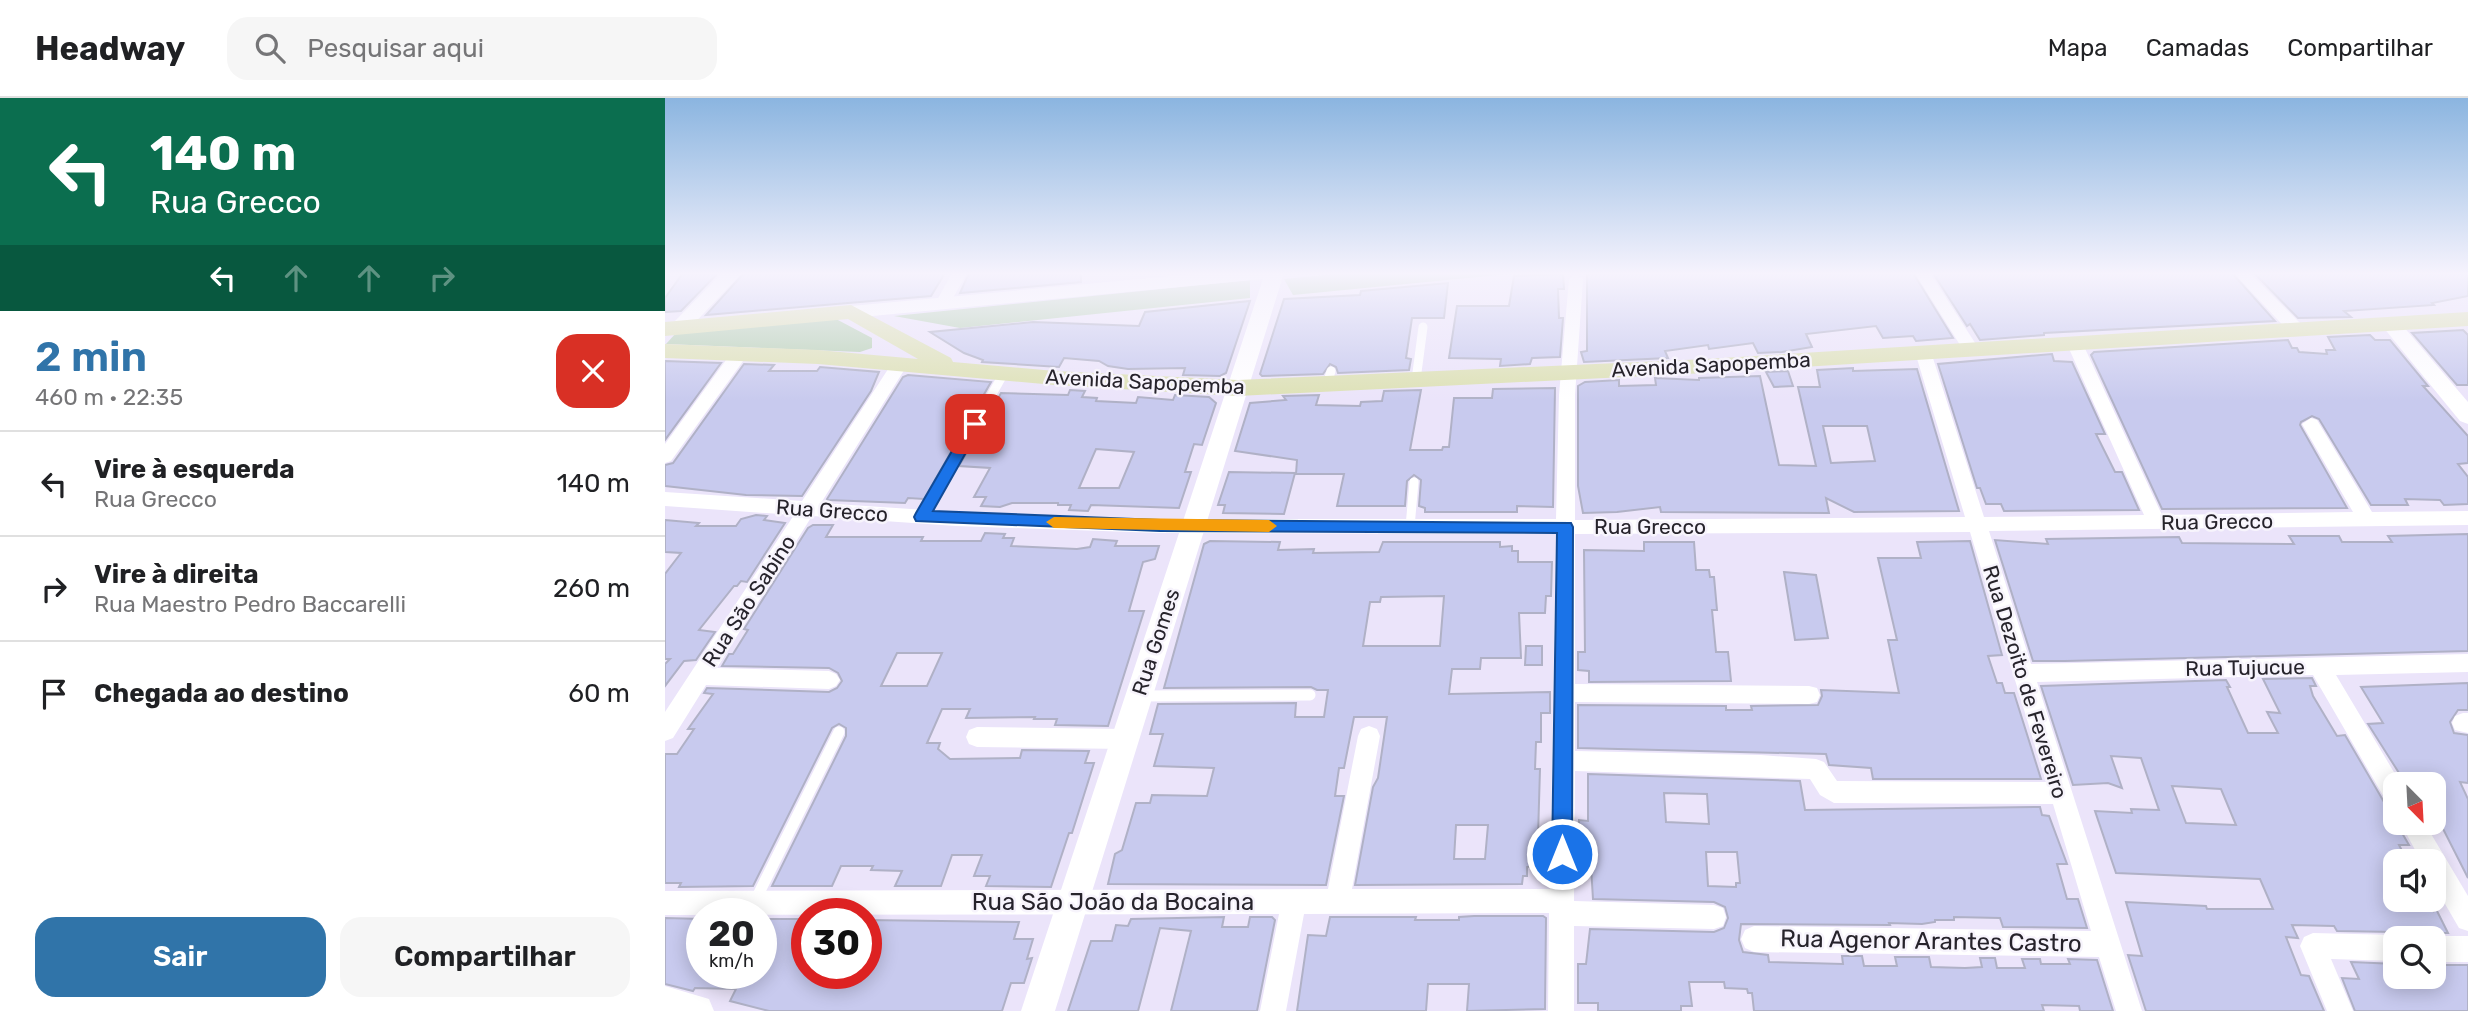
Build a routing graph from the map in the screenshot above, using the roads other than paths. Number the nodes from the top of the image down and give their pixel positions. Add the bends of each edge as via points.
1 (686, 316) edge
2 (811, 316) edge
3 (857, 316) edge
4 (1261, 316) edge
5 (1574, 316) edge
6 (1949, 316) edge
7 (2283, 316) edge
8 (2468, 319) edge
9 (2390, 323) junction
10 (1423, 327) dead end
11 (672, 328) edge
12 (2296, 329) junction
13 (887, 334) junction
14 (2074, 342) junction
15 (1971, 349) junction
16 (665, 351) edge
17 (1923, 352) junction
18 (740, 353) junction
19 (853, 360) junction
20 (900, 364) junction
21 (954, 368) junction
22 (1004, 373) junction
23 (1570, 373) junction
24 (1416, 380) junction
25 (1238, 388) junction
26 (2468, 416) edge
27 (2311, 424) dead end
28 (665, 457) edge
29 (1414, 482) dead end
30 (665, 499) edge
31 (807, 509) junction
32 (922, 517) junction
33 (2468, 519) edge
34 (2367, 520) junction
35 (2157, 522) junction
36 (1976, 525) junction
37 (1193, 526) junction
38 (1411, 527) junction
39 (1565, 527) junction
40 (2468, 663) edge
41 (2319, 666) junction
42 (2022, 673) junction
43 (701, 676) junction
44 (829, 680) dead end
45 (1563, 693) junction
46 (1310, 695) dead end
47 (1809, 695) dead end
48 (1139, 696) junction
49 (665, 731) edge
50 (839, 732) dead end
51 (1369, 736) dead end
52 (977, 737) dead end
53 (1126, 738) junction
54 (1563, 761) junction
55 (2383, 774) edge
56 (2060, 793) junction
57 (2446, 881) edge
58 (757, 898) edge
59 (1338, 901) junction
60 (1294, 902) junction
61 (665, 903) edge
62 (686, 903) edge
63 (1073, 903) junction
64 (777, 904) edge
65 (1562, 907) junction
66 (1714, 917) dead end
67 (2468, 919) edge
68 (1754, 939) dead end
69 (2107, 944) junction
70 (2383, 947) edge
71 (2446, 949) edge
72 (2468, 950) edge
73 (665, 1003) edge
74 (697, 1011) edge
75 (1038, 1011) edge
76 (1273, 1011) edge
77 (1561, 1011) edge
78 (2129, 1011) edge
79 (2340, 1011) edge

1 - 11 street
2 - 11 main road
3 - 13 main road, Avenida Sapopemba
4 - 25 street, Rua Gomes
5 - 23 street
6 - 15 street
7 - 12 street
8 - 9 main road, Avenida Sapopemba
9 - 12 main road, Avenida Sapopemba
9 - 26 street
10 - 24 lane
12 - 14 main road, Avenida Sapopemba
13 - 19 main road via 879,350
13 - 21 main road, Avenida Sapopemba
14 - 15 main road, Avenida Sapopemba
14 - 35 street
15 - 17 main road, Avenida Sapopemba
16 - 18 main road, Avenida Sapopemba
17 - 23 main road, Avenida Sapopemba
17 - 36 street, Rua Dezoito de Fevereiro
18 - 19 main road, Avenida Sapopemba
18 - 28 street
19 - 20 main road, Avenida Sapopemba
20 - 21 main road, Avenida Sapopemba
20 - 31 street, Rua São Sabino
21 - 22 main road, Avenida Sapopemba
22 - 25 main road, Avenida Sapopemba
22 - 32 lane
23 - 24 main road, Avenida Sapopemba
23 - 39 street
24 - 25 main road, Avenida Sapopemba via 1329,378
25 - 37 street, Rua Gomes
27 - 34 street
29 - 38 lane
30 - 31 street, Rua Grecco
31 - 32 street, Rua Grecco
31 - 43 street, Rua São Sabino
32 - 37 street, Rua Grecco
33 - 34 street, Rua Grecco
34 - 35 street, Rua Grecco
35 - 36 street, Rua Grecco
36 - 39 street, Rua Grecco
36 - 42 street, Rua Dezoito de Fevereiro
37 - 38 street, Rua Grecco
37 - 48 street, Rua Gomes
38 - 39 street, Rua Grecco
39 - 45 street
40 - 41 street, Rua Tujucue
41 - 42 street, Rua Tujucue
41 - 55 street
42 - 56 street, Rua Dezoito de Fevereiro
43 - 44 street
43 - 49 street, Rua São Sabino
45 - 47 street
45 - 54 street
46 - 48 lane
48 - 53 street, Rua Gomes
50 - 58 lane
51 - 59 street
52 - 53 street
53 - 63 street, Rua Gomes
54 - 56 street via 1816,769 1834,792
54 - 65 street
56 - 69 street, Rua Dezoito de Fevereiro
57 - 67 street
59 - 60 street, Rua São João da Bocaina
59 - 65 street, Rua São João da Bocaina
60 - 63 street, Rua São João da Bocaina
60 - 76 street
61 - 62 street, Rua São João da Bocaina
63 - 64 street, Rua São João da Bocaina
63 - 75 street, Rua Gomes
65 - 66 street, Rua São João da Bocaina
65 - 77 street
68 - 69 street, Rua Agenor Arantes Castro
69 - 78 street, Rua Dezoito de Fevereiro
70 - 79 street via 2313,946
71 - 72 street
73 - 74 street

